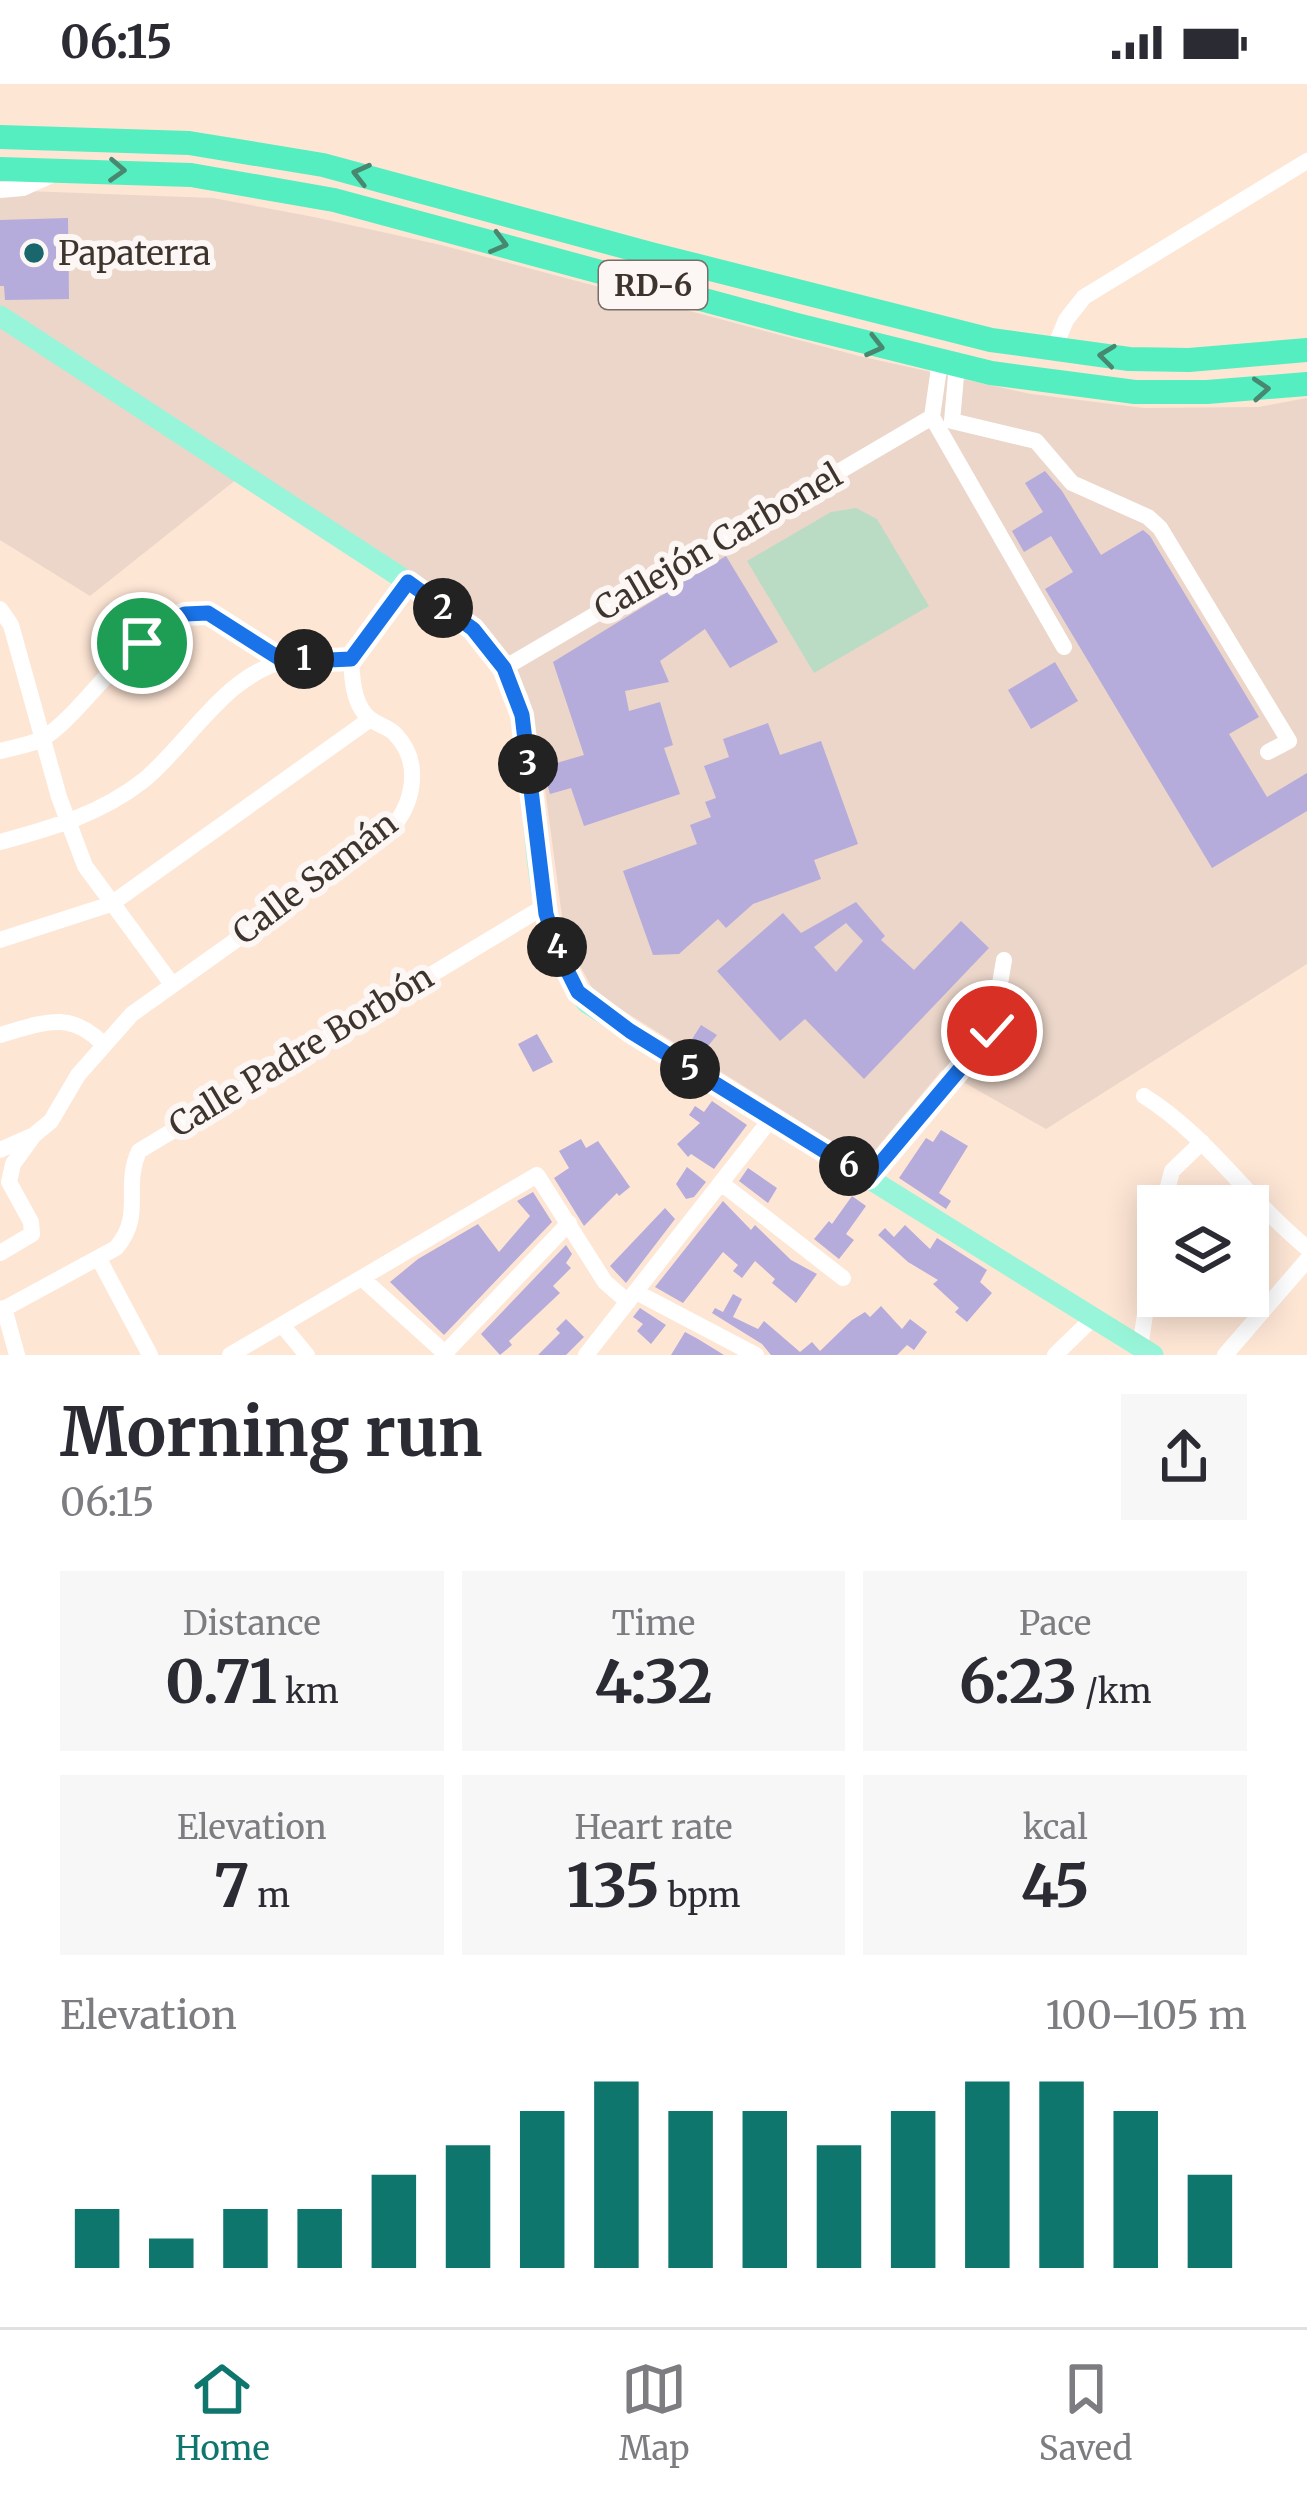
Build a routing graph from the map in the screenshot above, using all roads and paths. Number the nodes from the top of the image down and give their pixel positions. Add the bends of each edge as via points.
1 (0, 137) edge
2 (1307, 161) edge
3 (63, 168) junction
4 (0, 169) edge
5 (0, 190) edge
6 (0, 316) edge
7 (1054, 349) junction
8 (1307, 350) edge
9 (949, 363) junction
10 (1307, 384) edge
11 (932, 417) junction
12 (408, 582) junction
13 (0, 609) edge
14 (1064, 647) dead end
15 (9, 653) edge
16 (351, 659) junction
17 (285, 662) junction
18 (504, 668) junction
19 (369, 720) junction
20 (44, 738) junction
21 (0, 751) edge
22 (1268, 752) dead end
23 (70, 824) junction
24 (0, 842) edge
25 (111, 904) junction
26 (544, 906) junction
27 (0, 940) edge
28 (1004, 960) dead end
29 (171, 983) junction
30 (0, 1035) edge
31 (104, 1045) junction
32 (1144, 1096) dead end
33 (770, 1120) junction
34 (34, 1135) junction
35 (1202, 1142) junction
36 (0, 1150) edge
37 (868, 1178) junction
38 (721, 1184) junction
39 (1168, 1185) edge
40 (569, 1223) junction
41 (1307, 1248) edge
42 (0, 1253) edge
43 (99, 1259) junction
44 (1307, 1260) edge
45 (843, 1278) dead end
46 (364, 1280) junction
47 (632, 1297) junction
48 (2, 1310) edge
49 (1150, 1317) edge
50 (1092, 1319) junction
51 (282, 1324) junction
52 (723, 1348) edge
53 (1147, 1351) edge
54 (446, 1354) edge
55 (17, 1355) edge
56 (150, 1355) edge
57 (230, 1355) edge
58 (307, 1355) edge
59 (586, 1355) edge
60 (756, 1355) edge
61 (1055, 1355) edge
62 (1225, 1355) edge

7 -> 1 highway, RD-6 via 911,321 323,165 189,143
2 - 7 street via 1084,297
3 - 4 highway, RD-6
3 - 5 street
3 -> 9 highway, RD-6 via 191,175 334,200
6 - 12 main road
8 -> 7 highway, RD-6 via 1129,359
9 -> 10 highway, RD-6 via 1135,392
9 - 11 street
9 - 22 street via 952,421 1036,441 1072,483 1160,528 1289,741
11 - 14 street
11 - 18 street, Callejón Carbonel
12 - 16 street
12 - 18 main road via 473,629
13 - 15 street
15 - 20 street
16 - 17 street
16 - 19 street, Calle Samán
17 - 20 street via 208,613 185,614 142,643
17 - 23 street via 236,688 144,780
18 - 26 main road via 522,715
19 - 25 street
19 - 29 street, Calle Samán via 394,731 404,746 411,784 405,814
20 - 21 street
20 - 23 street
23 - 24 street
23 - 25 street
25 - 27 street
25 - 29 street
26 - 33 main road via 587,1003
26 - 43 street, Calle Padre Borbón via 139,1150 129,1233
28 - 37 street via 992,1031
29 - 31 street, Calle Samán
30 - 31 street via 68,1021
31 - 34 street, Calle Samán
32 - 35 street
33 - 37 main road
33 - 38 street
34 - 36 street
34 - 42 street via 9,1182 32,1234
35 - 39 street
35 - 41 street
37 - 50 main road
38 - 45 street
38 - 47 street
40 - 46 street via 537,1175
40 - 47 street via 605,1282
40 - 54 street
43 - 48 street, Calle Padre Borbón
43 - 56 street
44 - 62 street
46 - 51 street
46 - 54 street
47 - 52 street
47 - 59 street
48 - 55 street
49 - 53 street
50 - 53 main road
50 - 61 street
51 - 57 street
51 - 58 street
52 - 60 street

